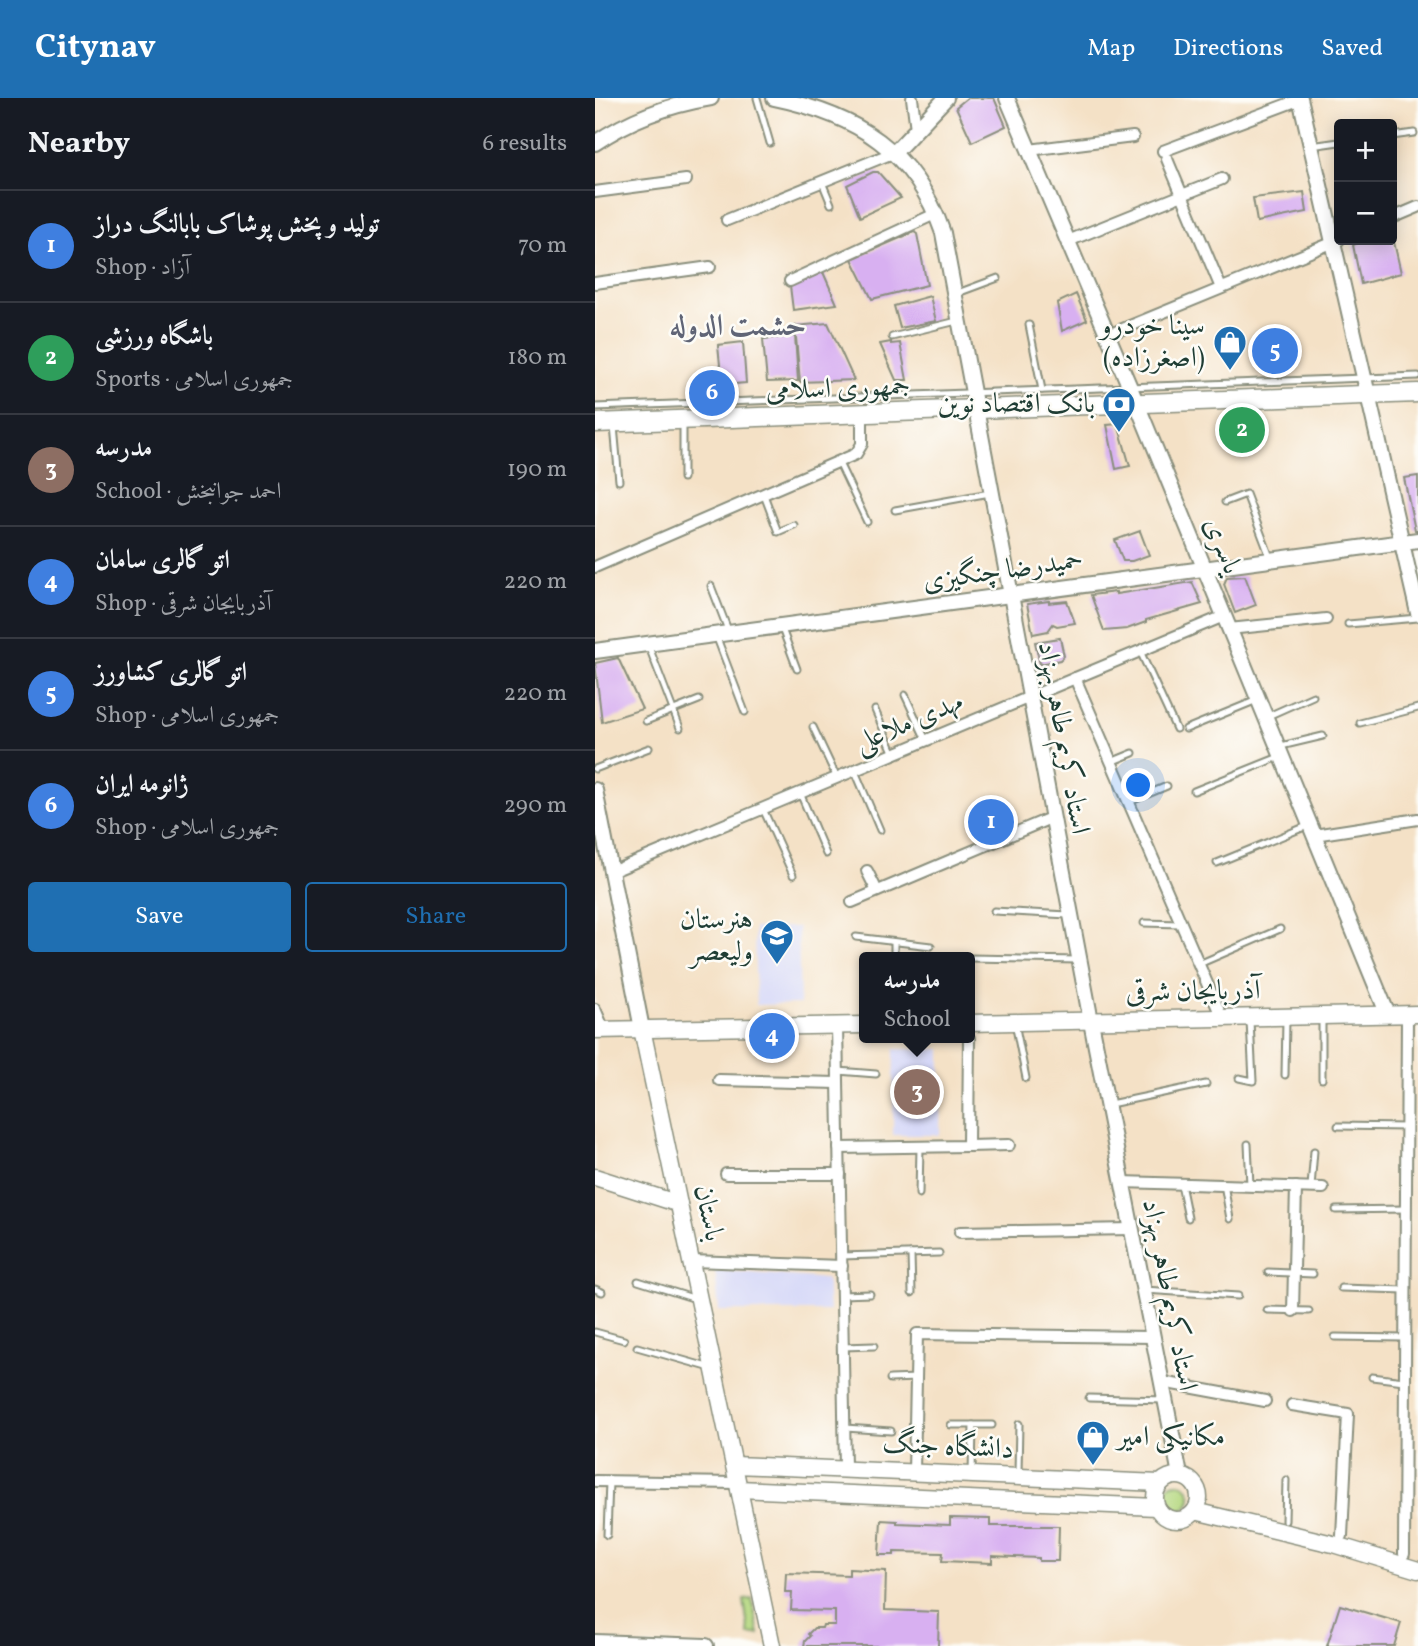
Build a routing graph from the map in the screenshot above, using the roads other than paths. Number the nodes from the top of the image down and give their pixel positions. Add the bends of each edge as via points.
1 (668, 98) edge
2 (711, 98) edge
3 (758, 98) edge
4 (774, 98) edge
5 (912, 98) edge
6 (946, 98) edge
7 (1007, 98) edge
8 (1301, 98) edge
9 (651, 113) junction
10 (916, 129) junction
11 (1414, 133) dead end
12 (1397, 135) edge
13 (1133, 138) dead end
14 (595, 143) edge
15 (770, 143) dead end
16 (1334, 143) edge
17 (1311, 145) junction
18 (1029, 150) junction
19 (895, 152) junction
20 (687, 180) dead end
21 (1222, 180) dead end
22 (822, 182) junction
23 (595, 192) edge
24 (1182, 195) junction
25 (831, 204) dead end
26 (1418, 207) edge
27 (935, 214) junction
28 (1397, 216) edge
29 (727, 220) dead end
30 (1334, 230) edge
31 (1068, 241) junction
32 (1334, 242) edge
33 (1338, 245) edge
34 (710, 267) dead end
35 (998, 278) dead end
36 (790, 281) dead end
37 (595, 283) edge
38 (1220, 288) junction
39 (955, 294) junction
40 (960, 320) junction
41 (1029, 325) dead end
42 (1108, 335) junction
43 (892, 337) dead end
44 (1418, 376) edge
45 (1367, 386) junction
46 (1130, 387) junction
47 (1042, 390) junction
48 (1418, 393) edge
49 (976, 402) junction
50 (1137, 404) junction
51 (595, 407) edge
52 (862, 414) junction
53 (683, 421) junction
54 (613, 423) junction
55 (595, 424) edge
56 (839, 463) junction
57 (683, 478) dead end
58 (619, 481) dead end
59 (993, 492) junction
60 (764, 495) junction
61 (1225, 502) dead end
62 (895, 510) dead end
63 (867, 522) dead end
64 (794, 525) dead end
65 (1418, 540) edge
66 (1402, 542) junction
67 (1271, 560) junction
68 (595, 567) edge
69 (1205, 569) junction
70 (711, 586) dead end
71 (1012, 595) junction
72 (1418, 615) edge
73 (1326, 619) dead end
74 (1227, 622) junction
75 (1348, 624) dead end
76 (781, 626) junction
77 (722, 634) junction
78 (648, 644) junction
79 (595, 651) edge
80 (1140, 651) junction
81 (797, 669) dead end
82 (1075, 678) junction
83 (905, 695) dead end
84 (1313, 696) dead end
85 (1031, 697) junction
86 (699, 700) dead end
87 (1259, 700) junction
88 (1418, 708) edge
89 (673, 710) junction
90 (875, 710) dead end
91 (745, 712) dead end
92 (1266, 717) junction
93 (646, 721) dead end
94 (1360, 723) dead end
95 (813, 727) dead end
96 (680, 728) dead end
97 (1175, 729) dead end
98 (1186, 730) dead end
99 (1323, 736) dead end
100 (926, 740) junction
101 (649, 748) dead end
102 (1280, 752) junction
103 (1133, 753) dead end
104 (894, 754) junction
105 (1111, 762) junction
106 (595, 769) edge
107 (855, 770) junction
108 (837, 778) junction
109 (1167, 786) dead end
110 (595, 790) edge
111 (1194, 791) dead end
112 (800, 793) junction
113 (1129, 802) junction
114 (763, 809) junction
115 (1053, 817) junction
116 (1418, 819) edge
117 (880, 830) dead end
118 (1312, 830) junction
119 (826, 854) dead end
120 (1217, 863) dead end
121 (867, 871) dead end
122 (611, 872) junction
123 (793, 875) dead end
124 (877, 891) junction
125 (852, 902) dead end
126 (994, 911) dead end
127 (1071, 915) junction
128 (1144, 923) dead end
129 (1181, 924) junction
130 (1280, 929) dead end
131 (856, 937) dead end
132 (894, 942) junction
133 (931, 946) dead end
134 (894, 952) edge
135 (975, 958) edge
136 (1079, 960) junction
137 (1199, 964) junction
138 (595, 1009) edge
139 (1412, 1014) edge
140 (1388, 1015) junction
141 (1322, 1016) junction
142 (1250, 1017) junction
143 (1287, 1017) junction
144 (1222, 1018) junction
145 (1091, 1021) junction
146 (1014, 1022) junction
147 (975, 1023) edge
148 (859, 1025) edge
149 (837, 1026) junction
150 (642, 1029) junction
151 (599, 1030) edge
152 (969, 1043) edge
153 (838, 1071) junction
154 (876, 1074) dead end
155 (1285, 1075) dead end
156 (1026, 1078) dead end
157 (1239, 1078) dead end
158 (1322, 1079) dead end
159 (719, 1080) dead end
160 (838, 1083) junction
161 (1206, 1084) dead end
162 (1107, 1105) junction
163 (1338, 1126) dead end
164 (1406, 1127) junction
165 (1248, 1143) dead end
166 (1009, 1145) dead end
167 (968, 1146) junction
168 (920, 1147) junction
169 (839, 1148) junction
170 (1314, 1151) dead end
171 (726, 1174) dead end
172 (840, 1174) junction
173 (595, 1177) edge
174 (1122, 1182) junction
175 (1180, 1183) junction
176 (1224, 1184) junction
177 (1250, 1185) junction
178 (1296, 1187) junction
179 (1311, 1187) junction
180 (1323, 1188) dead end
181 (919, 1194) dead end
182 (679, 1204) junction
183 (1406, 1209) junction
184 (1336, 1210) dead end
185 (1188, 1218) dead end
186 (1230, 1219) dead end
187 (1132, 1229) junction
188 (960, 1232) dead end
189 (939, 1253) dead end
190 (911, 1254) junction
191 (691, 1261) junction
192 (841, 1261) junction
193 (1268, 1272) dead end
194 (1295, 1272) junction
195 (1313, 1274) dead end
196 (638, 1280) dead end
197 (1341, 1288) dead end
198 (595, 1289) edge
199 (1143, 1290) junction
200 (602, 1292) dead end
201 (912, 1293) dead end
202 (1405, 1293) junction
203 (870, 1294) dead end
204 (842, 1295) junction
205 (1238, 1296) dead end
206 (1418, 1297) edge
207 (699, 1300) junction
208 (1267, 1310) dead end
209 (1293, 1311) junction
210 (1310, 1311) dead end
211 (595, 1332) edge
212 (1335, 1336) dead end
213 (1153, 1337) junction
214 (1405, 1338) junction
215 (624, 1340) dead end
216 (874, 1346) dead end
217 (637, 1347) dead end
218 (843, 1347) junction
219 (714, 1369) junction
220 (1372, 1377) dead end
221 (917, 1378) junction
222 (890, 1379) dead end
223 (1405, 1381) junction
224 (1162, 1382) junction
225 (1089, 1398) dead end
226 (1165, 1400) junction
227 (1265, 1401) dead end
228 (1291, 1405) dead end
229 (1019, 1424) dead end
230 (951, 1425) dead end
231 (973, 1425) junction
232 (992, 1425) dead end
233 (845, 1428) junction
234 (891, 1431) dead end
235 (734, 1465) junction
236 (845, 1468) junction
237 (914, 1471) junction
238 (972, 1474) junction
239 (1180, 1475) junction
240 (1018, 1476) junction
241 (610, 1480) junction
242 (1286, 1480) dead end
243 (595, 1481) edge
244 (1160, 1483) junction
245 (738, 1486) junction
246 (1197, 1506) junction
247 (1156, 1507) junction
248 (1285, 1521) junction
249 (607, 1535) dead end
250 (1342, 1536) junction
251 (1411, 1556) edge
252 (1418, 1570) edge
253 (595, 1642) edge
254 (638, 1645) edge
255 (706, 1646) edge
256 (772, 1646) edge

1 - 9 street
2 - 9 street
3 - 15 lane
4 - 19 street, استاد کریم طاهر بهزاد via 829,113
5 - 10 street
6 - 10 street
7 - 18 street, یاسری
8 - 17 street
8 - 24 street via 1165,155
9 - 14 street
10 - 19 street
11 - 12 lane
13 - 18 street
16 - 17 lane
17 - 30 street
18 - 31 street, یاسری
19 - 22 street
19 - 27 street, استاد کریم طاهر بهزاد
20 - 23 street
21 - 24 street
22 - 25 lane
22 - 29 street
24 - 31 street
24 - 38 street
26 - 28 street
27 - 36 street
27 - 39 street, استاد کریم طاهر بهزاد
31 - 42 street, یاسری
32 - 38 street
33 - 45 street
34 - 37 street
35 - 39 lane
38 - 42 street
39 - 40 street, استاد کریم طاهر بهزاد
40 - 43 lane
40 - 49 street, استاد کریم طاهر بهزاد
41 - 47 lane
42 - 46 street, یاسری
44 - 45 lane
45 - 46 lane
45 - 48 main road, جمهوری اسلامی
45 - 50 main road, جمهوری اسلامی
45 - 66 street
46 - 47 lane
46 - 50 street, یاسری
47 - 49 lane
49 - 50 main road, جمهوری اسلامی
49 - 51 lane
49 - 52 main road, جمهوری اسلامی
49 - 59 street, استاد کریم طاهر بهزاد
50 - 69 street, یاسری
52 - 53 main road, جمهوری اسلامی
52 - 56 street via 860,451
53 - 54 main road, جمهوری اسلامی
53 - 57 lane
54 - 55 main road, جمهوری اسلامی
54 - 58 lane
56 - 60 street
56 - 63 lane
59 - 62 lane
59 - 71 street, استاد کریم طاهر بهزاد
60 - 64 lane via 778,533
60 - 68 street
61 - 67 lane via 1245,495
65 - 66 street, حمیدرضا چنگیزی
66 - 67 street, حمیدرضا چنگیزی
66 - 72 street
67 - 69 street, حمیدرضا چنگیزی
69 - 71 street, حمیدرضا چنگیزی
69 - 74 street, یاسری
70 - 77 lane
71 - 76 street, حمیدرضا چنگیزی
71 - 85 street, استاد کریم طاهر بهزاد
72 - 75 lane
73 - 74 street, مهدی ملاعلی
74 - 80 street, مهدی ملاعلی
74 - 87 street, یاسری
76 - 77 street, حمیدرضا چنگیزی
76 - 81 lane
77 - 78 street, حمیدرضا چنگیزی
77 - 91 lane
78 - 79 street, حمیدرضا چنگیزی
78 - 89 lane
80 - 82 street, مهدی ملاعلی
80 - 97 lane
82 - 85 street, مهدی ملاعلی
82 - 105 street
83 - 100 lane
84 - 92 lane
85 - 100 street, مهدی ملاعلی
85 - 115 street, استاد کریم طاهر بهزاد
86 - 89 lane
87 - 92 street, یاسری
87 - 98 lane
88 - 94 lane
89 - 93 lane
89 - 96 lane
90 - 104 lane
92 - 102 street, یاسری
95 - 108 lane
99 - 102 lane
100 - 104 street, مهدی ملاعلی
101 - 106 lane
102 - 111 lane
102 - 118 street, یاسری
103 - 105 lane
104 - 107 street, مهدی ملاعلی
105 - 113 street
107 - 108 street, مهدی ملاعلی
107 - 117 lane
108 - 112 street, مهدی ملاعلی
109 - 113 lane
110 - 122 street, باستان
112 - 114 street, مهدی ملاعلی
112 - 119 lane
113 - 129 street
114 - 122 street, مهدی ملاعلی
114 - 123 lane
115 - 124 street
115 - 127 street, استاد کریم طاهر بهزاد
116 - 118 street
118 - 120 lane
118 - 140 street, یاسری
121 - 124 street
122 - 150 street, باستان
124 - 125 street
126 - 127 lane
127 - 136 street, استاد کریم طاهر بهزاد
128 - 129 lane
129 - 137 street
130 - 137 lane
131 - 132 lane
132 - 133 lane
132 - 134 lane
135 - 136 lane
136 - 145 street, استاد کریم طاهر بهزاد
137 - 144 street
138 - 151 street
139 - 140 main road, آذربایجان شرقی
139 - 164 street
140 - 141 main road, آذربایجان شرقی
141 - 143 main road, آذربایجان شرقی
141 - 158 lane
142 - 143 main road, آذربایجان شرقی
142 - 144 main road, آذربایجان شرقی
142 - 157 lane via 1253,1081
143 - 155 lane
144 - 145 main road, آذربایجان شرقی
145 - 146 main road, آذربایجان شرقی
145 - 162 street, استاد کریم طاهر بهزاد
146 - 147 main road, آذربایجان شرقی
146 - 156 lane
148 - 149 main road
149 - 150 main road
149 - 153 street
150 - 151 main road
150 - 182 main road, باستان
152 - 167 street
153 - 154 lane
153 - 160 street
159 - 160 street
160 - 169 street
161 - 162 lane
162 - 174 street, استاد کریم طاهر بهزاد
163 - 164 lane
164 - 183 street
165 - 177 lane
166 - 167 street
167 - 168 street
168 - 169 street
168 - 181 lane
169 - 172 street
170 - 179 lane
171 - 172 street
172 - 192 street
173 - 182 main road
174 - 175 street
174 - 187 street, استاد کریم طاهر بهزاد
175 - 176 street
175 - 185 lane
176 - 177 street
176 - 186 lane
177 - 178 street
178 - 179 street
178 - 194 street
179 - 180 street
182 - 191 main road, باستان
183 - 184 lane
183 - 202 street
187 - 188 street
187 - 199 street, استاد کریم طاهر بهزاد
189 - 190 lane
190 - 192 lane
190 - 201 lane
191 - 192 street
191 - 207 main road, باستان
192 - 204 street
193 - 194 lane
194 - 195 lane
194 - 209 street
196 - 207 lane
197 - 202 lane
198 - 200 lane
199 - 205 lane
199 - 213 street, استاد کریم طاهر بهزاد
202 - 206 street
202 - 214 street
203 - 204 lane
204 - 218 street
207 - 219 main road, باستان
208 - 209 lane
209 - 210 lane
211 - 215 lane
212 - 214 lane
213 - 221 street via 918,1334
213 - 224 street, استاد کریم طاهر بهزاد
214 - 223 street
216 - 218 lane
217 - 219 lane
218 - 233 street
219 - 235 main road, باستان
220 - 223 lane
221 - 222 lane
221 - 237 street
223 - 251 street
224 - 226 street, استاد کریم طاهر بهزاد
224 - 227 street
225 - 226 lane
226 - 239 street, استاد کریم طاهر بهزاد
228 - 250 street via 1347,1414
229 - 240 lane
230 - 231 lane
231 - 232 lane
231 - 238 lane
233 - 234 lane
233 - 236 street
235 - 236 main road, دانشگاه جنگ
235 - 245 main road, باستان
236 - 237 main road, دانشگاه جنگ
237 - 238 main road, دانشگاه جنگ
238 - 240 main road, دانشگاه جنگ
239 - 244 main road
239 - 246 main road via 1193,1482 1199,1495
240 - 244 main road, دانشگاه جنگ
241 - 243 street
241 - 245 street
241 - 249 lane
242 - 248 lane
244 - 247 main road via 1154,1494
245 - 247 main road, دانشگاه جنگ
245 - 256 main road, باستان
246 - 247 main road via 1190,1516 1178,1520 1165,1517
246 - 248 main road
246 - 252 main road
248 - 250 main road
250 - 251 main road
253 - 254 street
254 - 255 street

